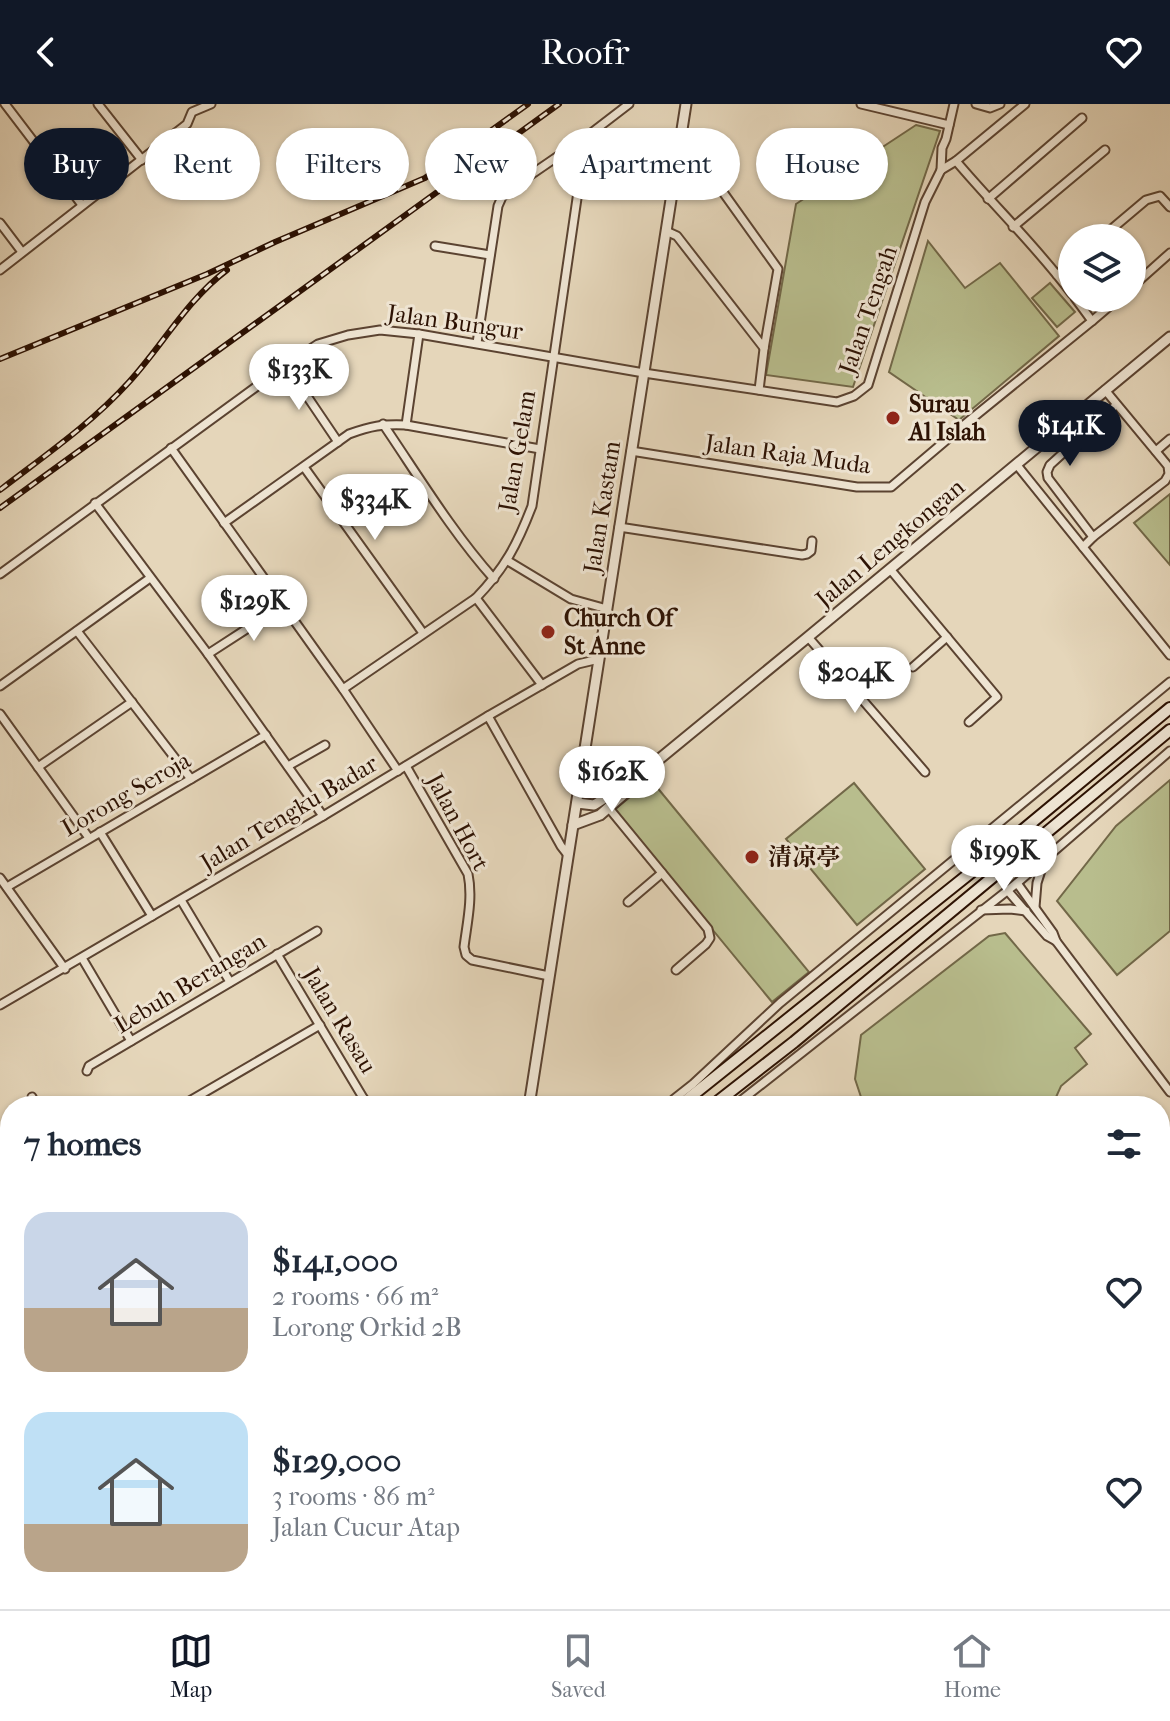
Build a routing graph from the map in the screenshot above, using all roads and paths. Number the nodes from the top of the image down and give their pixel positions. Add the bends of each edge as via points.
1 (5, 104) edge
2 (98, 104) edge
3 (186, 104) edge
4 (211, 104) edge
5 (629, 104) edge
6 (686, 104) edge
7 (861, 104) edge
8 (954, 104) edge
9 (976, 104) edge
10 (1000, 104) edge
11 (1025, 104) edge
12 (192, 112) junction
13 (1082, 118) dead end
14 (949, 125) junction
15 (598, 128) edge
16 (682, 128) edge
17 (1105, 150) dead end
18 (142, 160) junction
19 (553, 160) edge
20 (956, 161) junction
21 (941, 170) junction
22 (988, 199) junction
23 (577, 200) edge
24 (671, 200) edge
25 (729, 200) edge
26 (82, 205) junction
27 (1170, 207) edge
28 (0, 223) edge
29 (1118, 224) edge
30 (1013, 227) junction
31 (666, 231) junction
32 (435, 246) dead end
33 (22, 252) junction
34 (1170, 253) edge
35 (490, 255) junction
36 (0, 270) edge
37 (1146, 274) edge
38 (1057, 275) edge
39 (1085, 312) edge
40 (1103, 312) edge
41 (1092, 321) junction
42 (419, 334) junction
43 (1170, 337) edge
44 (477, 343) junction
45 (764, 349) junction
46 (553, 357) junction
47 (286, 365) junction
48 (644, 373) junction
49 (759, 390) junction
50 (1105, 390) junction
51 (1116, 405) junction
52 (383, 424) junction
53 (406, 425) junction
54 (1170, 439) edge
55 (338, 442) junction
56 (171, 448) junction
57 (540, 449) junction
58 (631, 451) junction
59 (1156, 451) junction
60 (1016, 464) junction
61 (304, 467) junction
62 (95, 503) junction
63 (224, 523) junction
64 (619, 527) junction
65 (1093, 537) junction
66 (812, 541) dead end
67 (1083, 547) junction
68 (508, 561) junction
69 (890, 569) junction
70 (0, 574) edge
71 (150, 578) junction
72 (494, 579) junction
73 (476, 598) junction
74 (282, 606) junction
75 (607, 609) junction
76 (77, 631) junction
77 (423, 633) junction
78 (808, 637) junction
79 (947, 637) junction
80 (208, 654) junction
81 (1170, 655) edge
82 (599, 659) junction
83 (913, 667) dead end
84 (1170, 682) edge
85 (542, 685) junction
86 (0, 686) edge
87 (343, 689) junction
88 (132, 702) junction
89 (1170, 708) edge
90 (0, 714) edge
91 (488, 716) junction
92 (969, 722) dead end
93 (1170, 730) edge
94 (266, 735) junction
95 (325, 745) dead end
96 (1170, 751) edge
97 (288, 766) junction
98 (38, 767) junction
99 (402, 768) junction
100 (925, 772) dead end
101 (191, 779) junction
102 (635, 779) junction
103 (577, 803) junction
104 (608, 807) junction
105 (323, 816) junction
106 (573, 825) junction
107 (100, 832) junction
108 (89, 838) junction
109 (568, 855) junction
110 (1045, 859) junction
111 (662, 873) junction
112 (0, 878) edge
113 (1017, 883) junction
114 (7, 887) junction
115 (1007, 890) junction
116 (181, 900) junction
117 (628, 902) dead end
118 (1035, 909) junction
119 (981, 910) junction
120 (1026, 911) junction
121 (152, 916) junction
122 (317, 931) dead end
123 (1056, 941) junction
124 (277, 954) junction
125 (82, 958) junction
126 (65, 969) junction
127 (676, 970) dead end
128 (549, 976) junction
129 (230, 982) junction
130 (0, 1005) edge
131 (320, 1025) junction
132 (131, 1041) junction
133 (87, 1071) dead end
134 (1170, 1092) edge
135 (198, 1096) edge
136 (362, 1096) edge
137 (531, 1096) edge
138 (677, 1096) edge
139 (692, 1096) edge
140 (725, 1096) edge
141 (747, 1096) edge

1 - 26 street
2 - 18 street
3 - 12 street
4 - 12 street
5 - 15 street
6 - 16 street, Jalan Kastam
7 - 14 street
8 - 14 street, Jalan Tengah
9 - 10 street
11 - 20 street
12 - 18 street via 187,124
13 - 22 street
14 - 21 street, Jalan Tengah
17 - 30 street
18 - 26 street
19 - 35 street via 502,197
20 - 21 street
20 - 22 street
21 - 49 street, Jalan Tengah via 925,202 868,385 837,402
22 - 30 street
23 - 46 street, Jalan Gelam
24 - 31 street, Jalan Kastam
25 - 45 street via 778,269
26 - 33 street
27 - 29 street via 1160,196 1146,200
28 - 33 street
30 - 38 street
31 - 45 street via 677,236
31 - 48 street, Jalan Kastam
32 - 35 street
33 - 36 street
34 - 37 street
35 - 44 street
39 - 41 street
40 - 41 street, Jalan Raja Muda
41 - 58 street, Jalan Raja Muda via 891,487 857,487
42 - 44 street, Jalan Bungur
42 - 47 street, Jalan Bungur via 380,330 348,335 318,344
42 - 53 street
43 - 50 street, Jalan Lengkongan
44 - 46 street, Jalan Bungur
45 - 49 street
46 - 48 street, Jalan Bungur
46 - 57 street, Jalan Gelam
47 - 55 street
47 - 56 street, Jalan Bungur
48 - 49 street, Jalan Tengah
48 - 58 street, Jalan Kastam
50 - 51 street
50 - 60 street, Jalan Lengkongan
51 - 59 street
51 - 65 street via 1047,472
52 - 53 street
52 - 55 street
52 - 72 street
53 - 57 street
54 - 59 street
55 - 61 street
56 - 62 street, Jalan Bungur
56 - 63 street
57 - 68 street, Jalan Gelam via 532,506
58 - 64 street, Jalan Kastam
59 - 65 street via 1168,466 1165,481
60 - 67 street
60 - 69 street, Jalan Lengkongan
61 - 63 street
61 - 77 street
62 - 70 street, Jalan Bungur
62 - 71 street
63 - 74 street
64 - 66 street via 802,555 811,551
64 - 75 street, Jalan Kastam
65 - 67 street
67 - 81 street
68 - 72 street, Jalan Gelam
68 - 75 street via 571,599
69 - 78 street, Jalan Lengkongan
69 - 79 street
71 - 76 street
71 - 80 street
72 - 73 street, Jalan Gelam
73 - 77 street, Jalan Gelam
73 - 85 street
74 - 80 street
74 - 87 street
75 - 82 street, Jalan Kastam
76 - 86 street
76 - 88 street
77 - 87 street, Jalan Gelam
78 - 100 street
78 - 102 street, Jalan Lengkongan
79 - 83 street
79 - 92 street via 997,697
80 - 94 street
82 - 85 street, Jalan Tengku Badar via 578,664
82 - 103 street, Jalan Kastam
84 - 138 street via 780,1003
85 - 91 street, Jalan Tengku Badar
87 - 99 street
88 - 98 street
88 - 101 street
89 - 139 main road
90 - 98 street
91 - 99 street, Jalan Tengku Badar
91 - 109 street
93 - 140 main road
94 - 97 street
94 - 101 street, Lorong Seroja
95 - 97 street
96 - 110 street
97 - 105 street
98 - 108 street
99 - 105 street, Jalan Tengku Badar
99 - 128 street, Jalan Hort via 468,874 466,955
101 - 107 street, Lorong Seroja
102 - 103 street, Jalan Lengkongan via 594,805
102 - 104 street, Jalan Lengkongan
103 - 106 street, Jalan Kastam
104 - 106 street, Jalan Lengkongan
104 - 111 street
105 - 116 street, Jalan Tengku Badar
106 - 109 street, Jalan Kastam
107 - 108 street, Lorong Seroja
107 - 121 street
108 - 114 street, Lorong Seroja
109 - 128 street, Jalan Kastam
110 - 113 street
110 - 118 street
111 - 117 street
111 - 127 street via 710,938
112 - 114 street
113 - 115 street
113 - 118 street
114 - 126 street
115 - 119 street
115 - 120 street
116 - 121 street, Jalan Tengku Badar
116 - 129 street
118 - 123 street
119 - 120 street
119 - 141 street
120 - 123 street
121 - 125 street, Jalan Tengku Badar
122 - 124 street, Lebuh Berangan
123 - 134 street
124 - 129 street, Lebuh Berangan
124 - 131 street, Jalan Rasau
125 - 126 street, Jalan Tengku Badar
125 - 132 street
126 - 130 street, Jalan Tengku Badar
128 - 137 street, Jalan Kastam
129 - 132 street, Lebuh Berangan
131 - 135 street
131 - 136 street, Jalan Rasau
132 - 133 street, Lebuh Berangan

